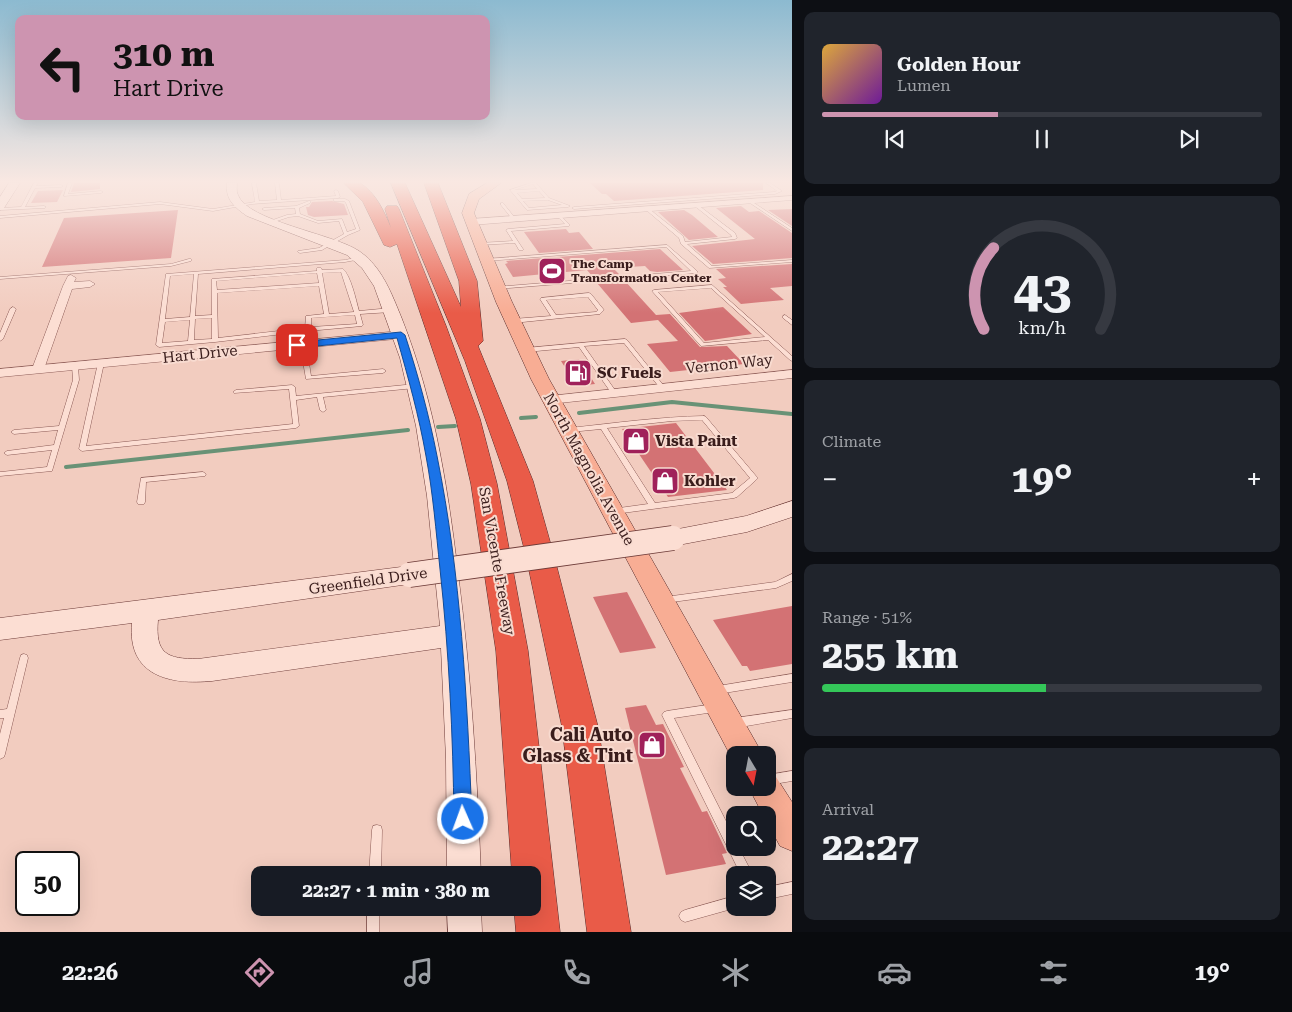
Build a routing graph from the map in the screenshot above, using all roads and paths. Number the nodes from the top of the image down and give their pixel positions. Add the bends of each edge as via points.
1 (301, 226) edge
2 (340, 226) edge
3 (358, 226) edge
4 (382, 226) edge
5 (401, 226) edge
6 (410, 226) edge
7 (422, 226) edge
8 (447, 226) edge
9 (473, 226) edge
10 (550, 226) edge
11 (668, 226) edge
12 (723, 226) edge
13 (338, 238) junction
14 (516, 242) junction
15 (684, 242) junction
16 (479, 244) junction
17 (521, 249) dead end
18 (300, 252) dead end
19 (360, 258) junction
20 (189, 260) dead end
21 (486, 260) junction
22 (792, 261) edge
23 (318, 264) junction
24 (434, 266) junction
25 (320, 272) junction
26 (196, 273) junction
27 (0, 278) edge
28 (90, 284) dead end
29 (322, 284) junction
30 (498, 288) junction
31 (214, 292) junction
32 (13, 309) dead end
33 (391, 310) junction
34 (358, 313) junction
35 (327, 315) junction
36 (214, 316) junction
37 (554, 317) junction
38 (784, 317) dead end
39 (193, 318) junction
40 (162, 321) junction
41 (512, 321) junction
42 (792, 323) edge
43 (436, 326) junction
44 (308, 329) junction
45 (401, 335) junction
46 (769, 338) junction
47 (0, 340) edge
48 (215, 340) junction
49 (191, 342) junction
50 (303, 344) junction
51 (581, 346) junction
52 (525, 350) junction
53 (792, 359) edge
54 (475, 361) junction
55 (101, 363) junction
56 (75, 366) junction
57 (38, 370) junction
58 (383, 371) dead end
59 (0, 373) edge
60 (792, 374) edge
61 (416, 386) junction
62 (662, 387) junction
63 (236, 392) dead end
64 (614, 393) junction
65 (320, 395) junction
66 (293, 398) junction
67 (550, 400) junction
68 (323, 410) dead end
69 (602, 426) junction
70 (62, 428) junction
71 (568, 430) junction
72 (14, 432) dead end
73 (56, 447) junction
74 (6, 453) dead end
75 (1, 474) edge
76 (203, 474) dead end
77 (141, 502) dead end
78 (653, 506) junction
79 (792, 508) edge
80 (612, 511) junction
81 (792, 578) edge
82 (660, 601) junction
83 (146, 611) junction
84 (0, 629) edge
85 (454, 635) junction
86 (24, 658) dead end
87 (792, 678) edge
88 (720, 708) junction
89 (5, 713) edge
90 (792, 714) edge
91 (742, 746) edge
92 (0, 754) edge
93 (792, 776) edge
94 (776, 779) edge
95 (770, 796) edge
96 (790, 825) edge
97 (377, 830) dead end
98 (375, 866) edge
99 (464, 866) edge
100 (742, 866) edge
101 (792, 888) edge
102 (776, 891) edge
103 (726, 905) edge
104 (373, 916) edge
105 (464, 916) edge
106 (685, 916) dead end
107 (372, 932) edge
108 (465, 932) edge
109 (538, 932) edge
110 (609, 932) edge

1 - 13 main road
2 - 13 lane
3 - 13 lane via 354,233
4 - 43 highway
5 - 43 highway, San Vicente Freeway
6 - 24 highway
7 - 24 highway
8 - 54 highway via 468,281
9 - 16 main road, North Magnolia Avenue
10 - 14 lane via 508,230
11 - 15 lane
12 - 15 lane via 735,238
13 - 18 lane via 320,249
13 - 19 main road
14 - 16 lane
14 - 17 lane
15 - 22 lane via 711,267
16 - 21 main road, North Magnolia Avenue
19 - 23 lane
19 - 33 main road via 379,281
20 - 27 lane via 171,265
21 - 30 main road, North Magnolia Avenue
21 - 30 lane via 667,246 695,272
23 - 25 lane
23 - 26 lane
24 - 54 highway
25 - 29 lane
25 - 31 lane via 214,280
25 - 34 lane via 343,270
26 - 39 lane
26 - 40 lane via 168,275
28 - 57 street via 70,282
29 - 31 lane
29 - 35 lane
30 - 41 main road, North Magnolia Avenue
31 - 36 lane
32 - 47 lane
33 - 34 lane
33 - 45 main road
34 - 35 lane
34 - 44 lane via 360,325
35 - 44 lane via 308,317
36 - 39 lane
36 - 48 lane
37 - 37 lane via 598,312 601,310 589,295 543,299
37 - 41 lane
38 - 42 lane
39 - 40 lane
39 - 49 lane
40 - 49 lane via 159,345
41 - 52 main road, North Magnolia Avenue
43 - 109 highway, San Vicente Freeway via 468,419 496,550 512,651
44 - 48 lane
45 - 50 street, Hart Drive
45 - 61 main road
46 - 46 lane via 712,286 654,291 703,345
46 - 53 lane
48 - 49 lane
50 - 55 street, Hart Drive
50 - 58 lane via 308,378
51 - 52 lane
51 - 62 lane via 626,341
51 - 64 lane
52 - 67 main road, North Magnolia Avenue
54 - 110 highway via 520,481 540,556 580,727
55 - 56 street, Hart Drive
55 - 66 lane via 82,449 296,426
56 - 57 street, Hart Drive
56 - 70 lane via 76,380
57 - 59 street, Hart Drive
60 - 62 street, Vernon Way
61 - 65 lane
61 - 85 main road via 432,457
62 - 64 street, Vernon Way
63 - 66 lane via 292,387
64 - 67 street, Vernon Way
65 - 66 lane
65 - 68 lane
67 - 71 main road, North Magnolia Avenue
69 - 71 lane
69 - 78 lane
69 - 78 lane via 704,418 754,478 734,495
70 - 72 lane
70 - 73 lane
71 - 80 main road, North Magnolia Avenue
73 - 74 lane
73 - 75 lane via 50,469
76 - 77 lane via 143,480
78 - 80 lane
79 - 83 main road, Greenfield Drive, bridge via 747,524 673,538
80 - 82 main road, North Magnolia Avenue
81 - 82 lane via 776,585
82 - 88 main road, North Magnolia Avenue
83 - 84 main road, Greenfield Drive
83 - 85 main road via 148,651 159,664 176,669 214,669
85 - 99 main road
86 - 89 lane
87 - 88 lane
88 - 90 lane
88 - 91 main road, North Magnolia Avenue
88 - 100 lane via 667,715
89 - 92 lane
93 - 94 lane
95 - 96 main road
97 - 98 lane
101 - 102 lane
103 - 106 lane
104 - 107 lane
105 - 108 main road

